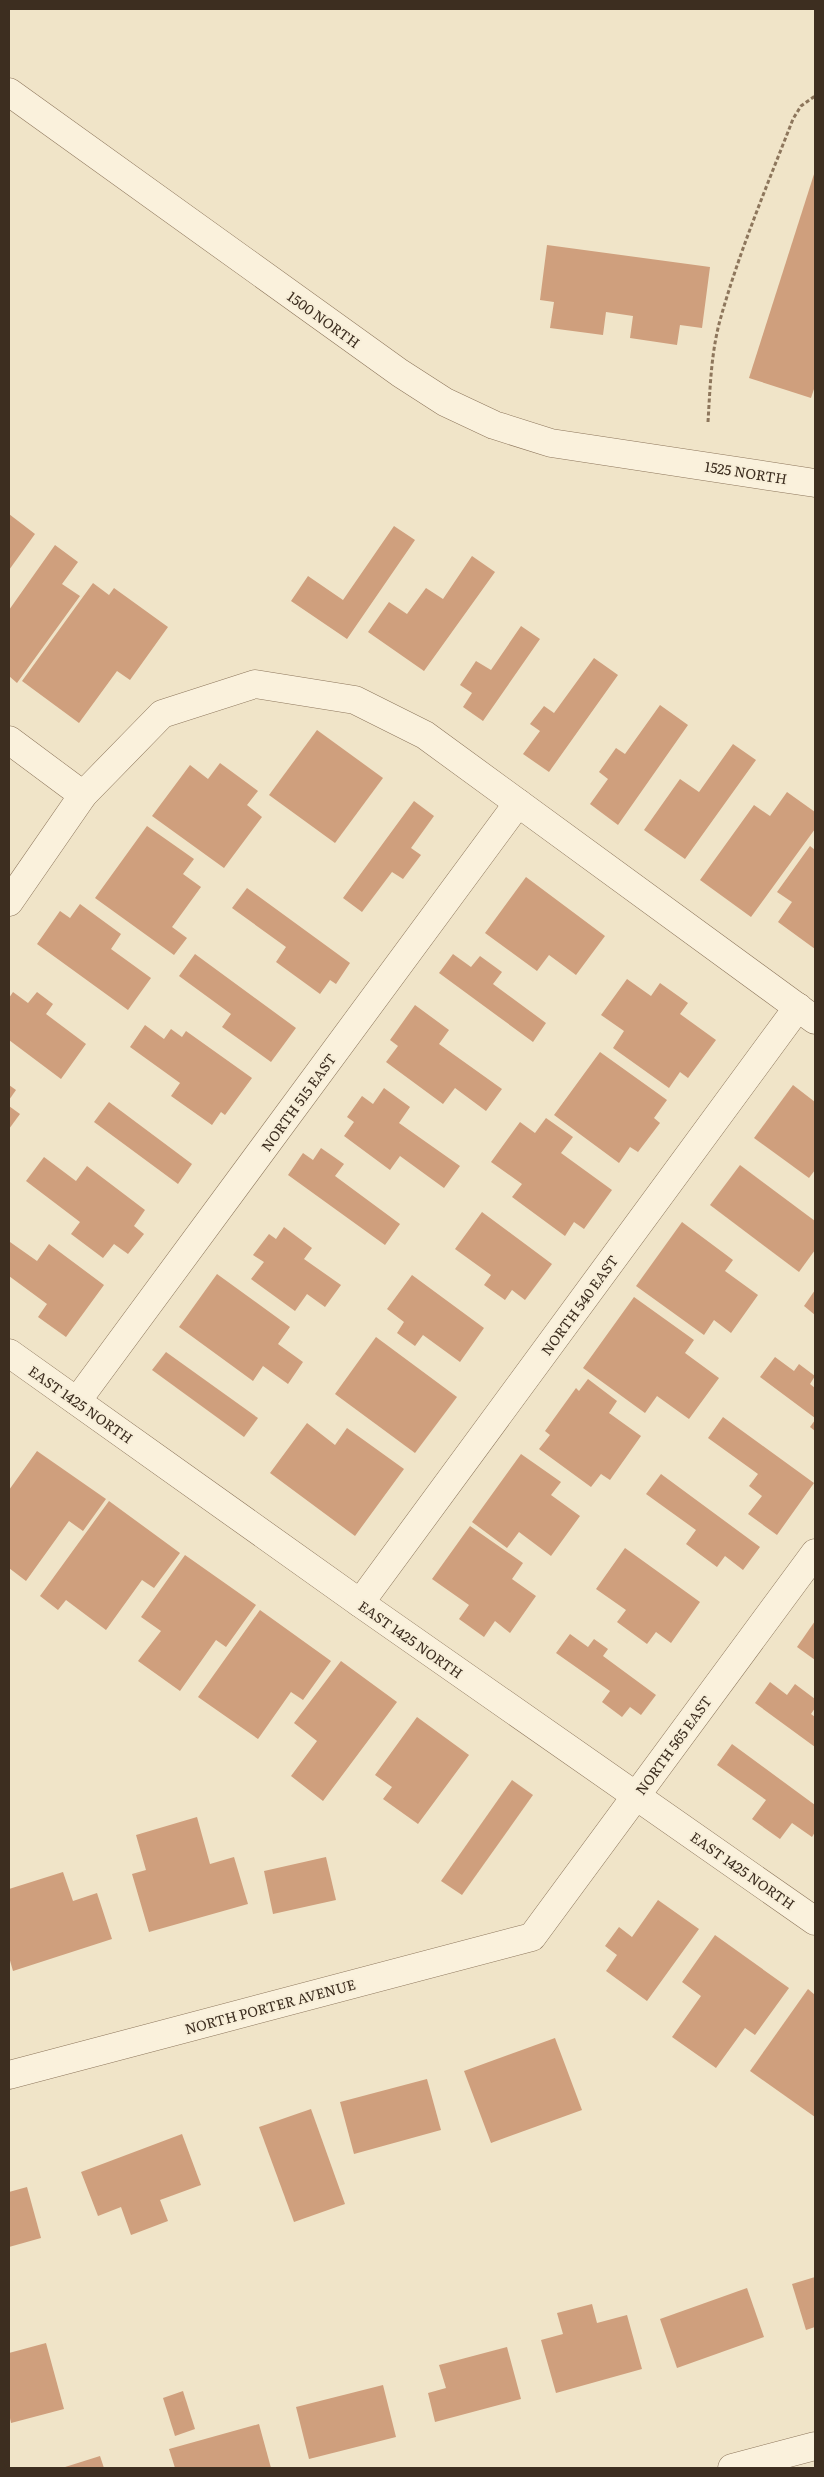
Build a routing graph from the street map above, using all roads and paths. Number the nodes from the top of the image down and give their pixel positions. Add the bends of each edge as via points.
1 (9, 92) edge
2 (815, 96) edge
3 (708, 422) dead end
4 (677, 462) joint
5 (815, 483) edge
6 (9, 740) edge
7 (84, 795) junction
8 (518, 803) junction
9 (9, 902) edge
10 (806, 1014) edge
11 (9, 1353) edge
12 (77, 1401) junction
13 (815, 1553) edge
14 (360, 1603) junction
15 (636, 1795) junction
16 (815, 1921) edge
17 (532, 1937) joint
18 (9, 2075) edge
19 (815, 2446) edge
20 (732, 2468) edge

1 - 4 street, 1500 NORTH via 445,402 494,425 551,443
2 - 3 path via 800,106 793,118 719,324 710,371
4 - 5 street, 1525 NORTH
6 - 7 street
7 - 8 street via 162,714 255,684 355,700 425,735
7 - 9 street
8 - 10 street
8 - 12 street, NORTH 515 EAST
10 - 14 street, NORTH 540 EAST
11 - 12 street, EAST 1425 NORTH
12 - 14 street, EAST 1425 NORTH
13 - 15 street, NORTH 565 EAST
14 - 15 street, EAST 1425 NORTH
15 - 16 street, EAST 1425 NORTH
15 - 17 street, NORTH 565 EAST
17 - 18 street, NORTH PORTER AVENUE
19 - 20 street

